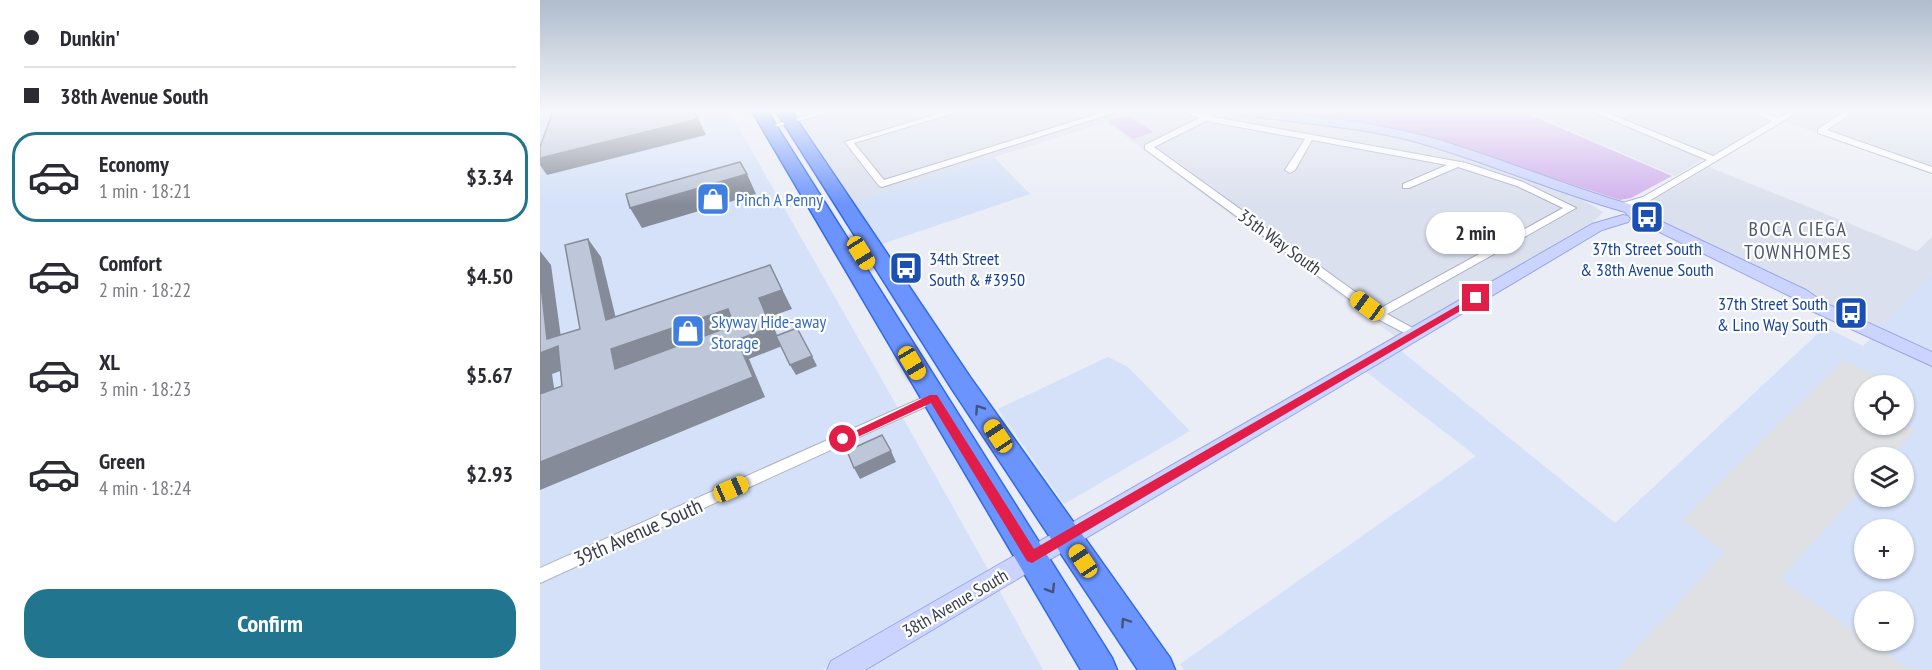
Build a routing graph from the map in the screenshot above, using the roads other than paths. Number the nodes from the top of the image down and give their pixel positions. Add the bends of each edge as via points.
1 (787, 142) edge
2 (793, 142) edge
3 (849, 142) edge
4 (1016, 142) edge
5 (1157, 142) edge
6 (1307, 142) edge
7 (1339, 142) edge
8 (1431, 142) edge
9 (1672, 142) edge
10 (1742, 142) edge
11 (1853, 142) edge
12 (1713, 159) junction
13 (1458, 164) junction
14 (1290, 170) dead end
15 (1932, 170) edge
16 (1406, 186) dead end
17 (1623, 213) junction
18 (839, 245) junction
19 (895, 283) junction
20 (869, 293) junction
21 (1378, 314) junction
22 (928, 333) junction
23 (1414, 334) junction
24 (1932, 360) edge
25 (933, 398) junction
26 (1067, 537) junction
27 (1032, 557) junction
28 (540, 576) edge
29 (840, 670) edge
30 (1100, 670) edge
31 (1158, 670) edge

1 - 18 highway
2 - 19 highway
3 - 4 street via 882,184
5 - 21 street, 35th Way South via 1148,147
6 - 14 street
7 - 13 street
8 - 17 street
9 - 12 street
10 - 12 street
11 - 15 street
12 - 17 street
13 - 16 street
13 - 21 street via 1520,184 1571,208
17 - 23 street, 38th Avenue South
17 - 24 street
18 - 19 highway via 861,253 879,279
18 - 20 highway
19 - 22 highway
20 - 22 highway via 890,298 905,320
20 - 25 highway
21 - 23 street, 35th Way South
26 -> 22 highway
23 - 26 street, 38th Avenue South
25 - 27 highway
25 - 28 street, 39th Avenue South
26 - 27 street, 38th Avenue South
31 -> 26 highway
27 - 29 street, 38th Avenue South
27 -> 30 highway

